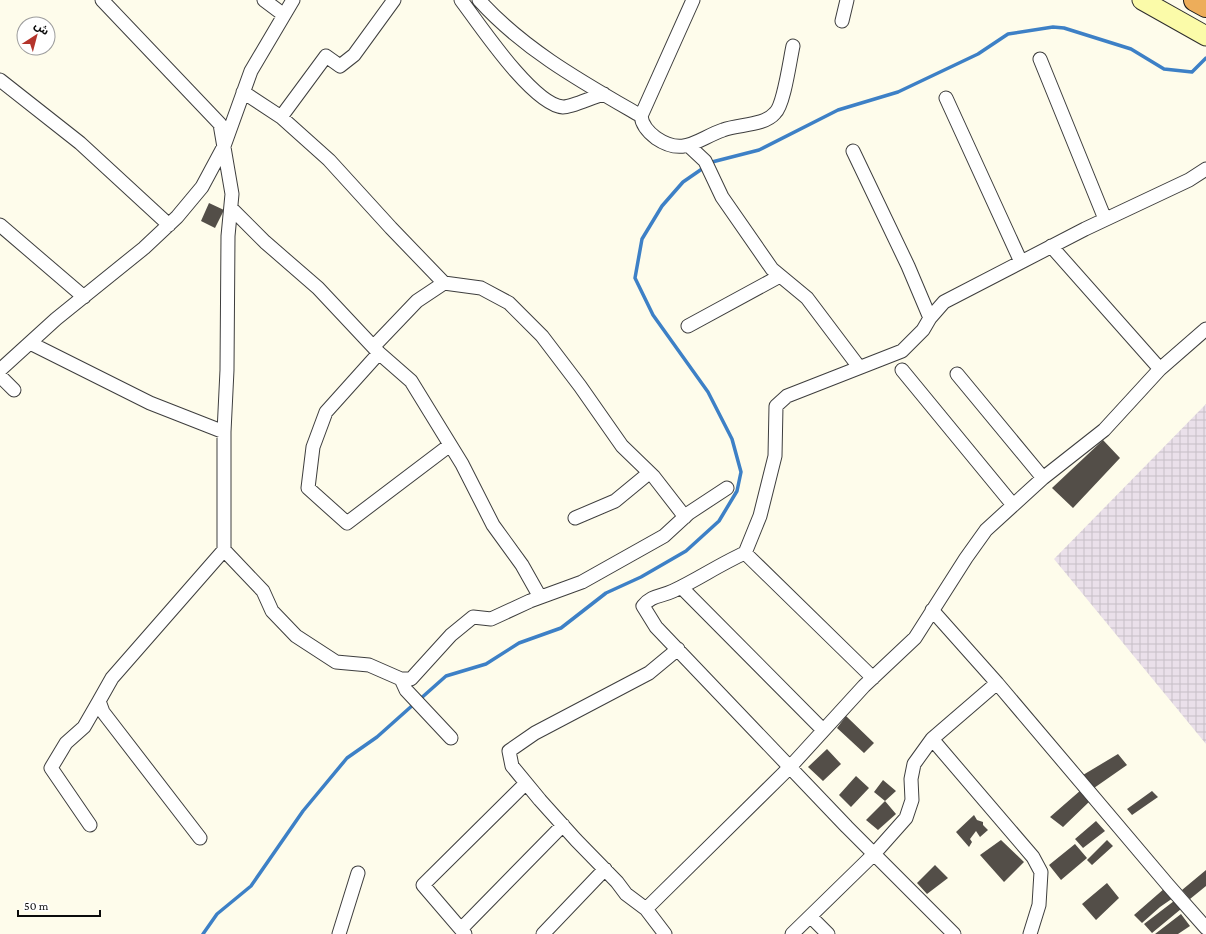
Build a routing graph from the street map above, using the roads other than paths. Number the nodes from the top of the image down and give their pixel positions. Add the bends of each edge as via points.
1 (102, 0) edge
2 (264, 0) edge
3 (293, 0) edge
4 (394, 0) edge
5 (461, 0) edge
6 (479, 0) edge
7 (693, 0) edge
8 (847, 0) edge
9 (1142, 0) edge
10 (1195, 0) edge
11 (1206, 6) edge
12 (284, 15) junction
13 (842, 21) dead end
14 (1206, 36) edge
15 (793, 46) dead end
16 (1040, 59) dead end
17 (0, 80) edge
18 (243, 92) junction
19 (604, 94) junction
20 (946, 98) dead end
21 (641, 116) junction
22 (281, 117) junction
23 (224, 146) junction
24 (689, 146) junction
25 (853, 151) dead end
26 (1206, 169) edge
27 (231, 208) junction
28 (1105, 219) junction
29 (0, 225) edge
30 (169, 225) junction
31 (1051, 246) junction
32 (1021, 262) junction
33 (780, 276) junction
34 (444, 283) junction
35 (84, 297) junction
36 (930, 318) junction
37 (688, 326) dead end
38 (1206, 329) edge
39 (30, 343) junction
40 (376, 349) junction
41 (859, 367) junction
42 (1160, 369) junction
43 (0, 370) edge
44 (902, 370) dead end
45 (956, 374) dead end
46 (0, 376) edge
47 (14, 390) dead end
48 (224, 432) junction
49 (450, 445) junction
50 (649, 473) junction
51 (1043, 478) junction
52 (727, 488) dead end
53 (1013, 505) junction
54 (685, 517) junction
55 (576, 518) dead end
56 (224, 550) junction
57 (745, 553) junction
58 (681, 587) junction
59 (540, 597) junction
60 (932, 610) junction
61 (678, 649) junction
62 (873, 678) junction
63 (401, 679) junction
64 (997, 683) junction
65 (99, 701) junction
66 (823, 730) junction
67 (450, 738) dead end
68 (932, 739) junction
69 (790, 766) junction
70 (526, 783) junction
71 (90, 825) dead end
72 (563, 825) junction
73 (200, 838) dead end
74 (874, 854) junction
75 (605, 869) junction
76 (358, 873) dead end
77 (646, 909) junction
78 (810, 917) junction
79 (1206, 928) edge
80 (463, 932) edge
81 (339, 934) edge
82 (543, 934) edge
83 (665, 934) edge
84 (792, 934) edge
85 (828, 934) edge
86 (954, 934) edge
87 (1030, 934) edge

1 - 23 street via 220,124
2 - 12 street
3 - 12 street
4 - 22 street via 354,55 340,66 326,56
5 - 19 street via 515,72 555,104 564,107
6 - 19 street via 526,44
7 - 21 street
8 - 13 street
9 - 14 main road
10 - 11 highway
12 - 18 street via 250,71
15 - 24 street via 776,113 768,119 723,130
16 - 28 street
17 - 30 street via 80,143
18 - 22 street
18 - 23 street
19 - 21 street
20 - 32 street
21 - 24 street via 650,133 660,141 674,146
22 - 34 street via 329,160
23 - 27 street via 232,194
23 - 30 street via 202,187
24 - 33 street via 705,160 722,196 764,258
25 - 36 street
26 - 28 street via 1189,180
27 - 40 street via 265,242 318,288
27 - 48 street via 228,236
28 - 31 street
29 - 35 street
30 - 35 street
31 - 32 street
31 - 42 street
32 - 36 street via 944,302
33 - 37 street
33 - 41 street via 807,298
34 - 40 street via 417,301
34 - 50 street via 481,288 509,303 542,336 622,446
35 - 39 street
36 - 41 street via 923,330 902,350
38 - 42 street
39 - 43 street
39 - 48 street via 150,403
40 - 49 street via 411,381
40 - 49 street via 326,412 313,447 308,488 347,523
41 - 57 street via 787,396 776,406 775,456 760,516
42 - 51 street via 1104,430
44 - 53 street
45 - 51 street
46 - 47 street
48 - 56 street
49 - 59 street via 493,525 522,565
50 - 54 street
50 - 55 street via 615,501
51 - 53 street
52 - 54 street
53 - 60 street via 986,530
54 - 59 street via 664,536 631,556 582,582
56 - 63 street via 263,591 272,611 296,636 336,662 369,665
56 - 65 street via 112,678
57 - 58 street via 718,565
57 - 62 street
58 - 61 street via 649,599 643,606 656,626
58 - 66 street
59 - 63 street via 491,618 473,617 450,635 411,679
60 - 62 street via 915,638
60 - 64 street
61 - 69 street
61 - 70 street via 649,673 535,733 509,751 512,766
62 - 66 street
63 - 67 street via 406,690
64 - 68 street
64 - 79 street
65 - 71 street via 84,727 66,743 51,768
65 - 73 street via 103,712
66 - 69 street
68 - 74 street via 914,764 912,800 906,818
68 - 87 street via 1033,857 1041,872 1039,905
69 - 74 street
69 - 77 street
70 - 72 street
70 - 80 street via 423,885
72 - 75 street
72 - 80 street
74 - 78 street
74 - 86 street
75 - 77 street via 626,894
75 - 82 street
76 - 81 street
77 - 83 street
78 - 84 street
78 - 85 street

